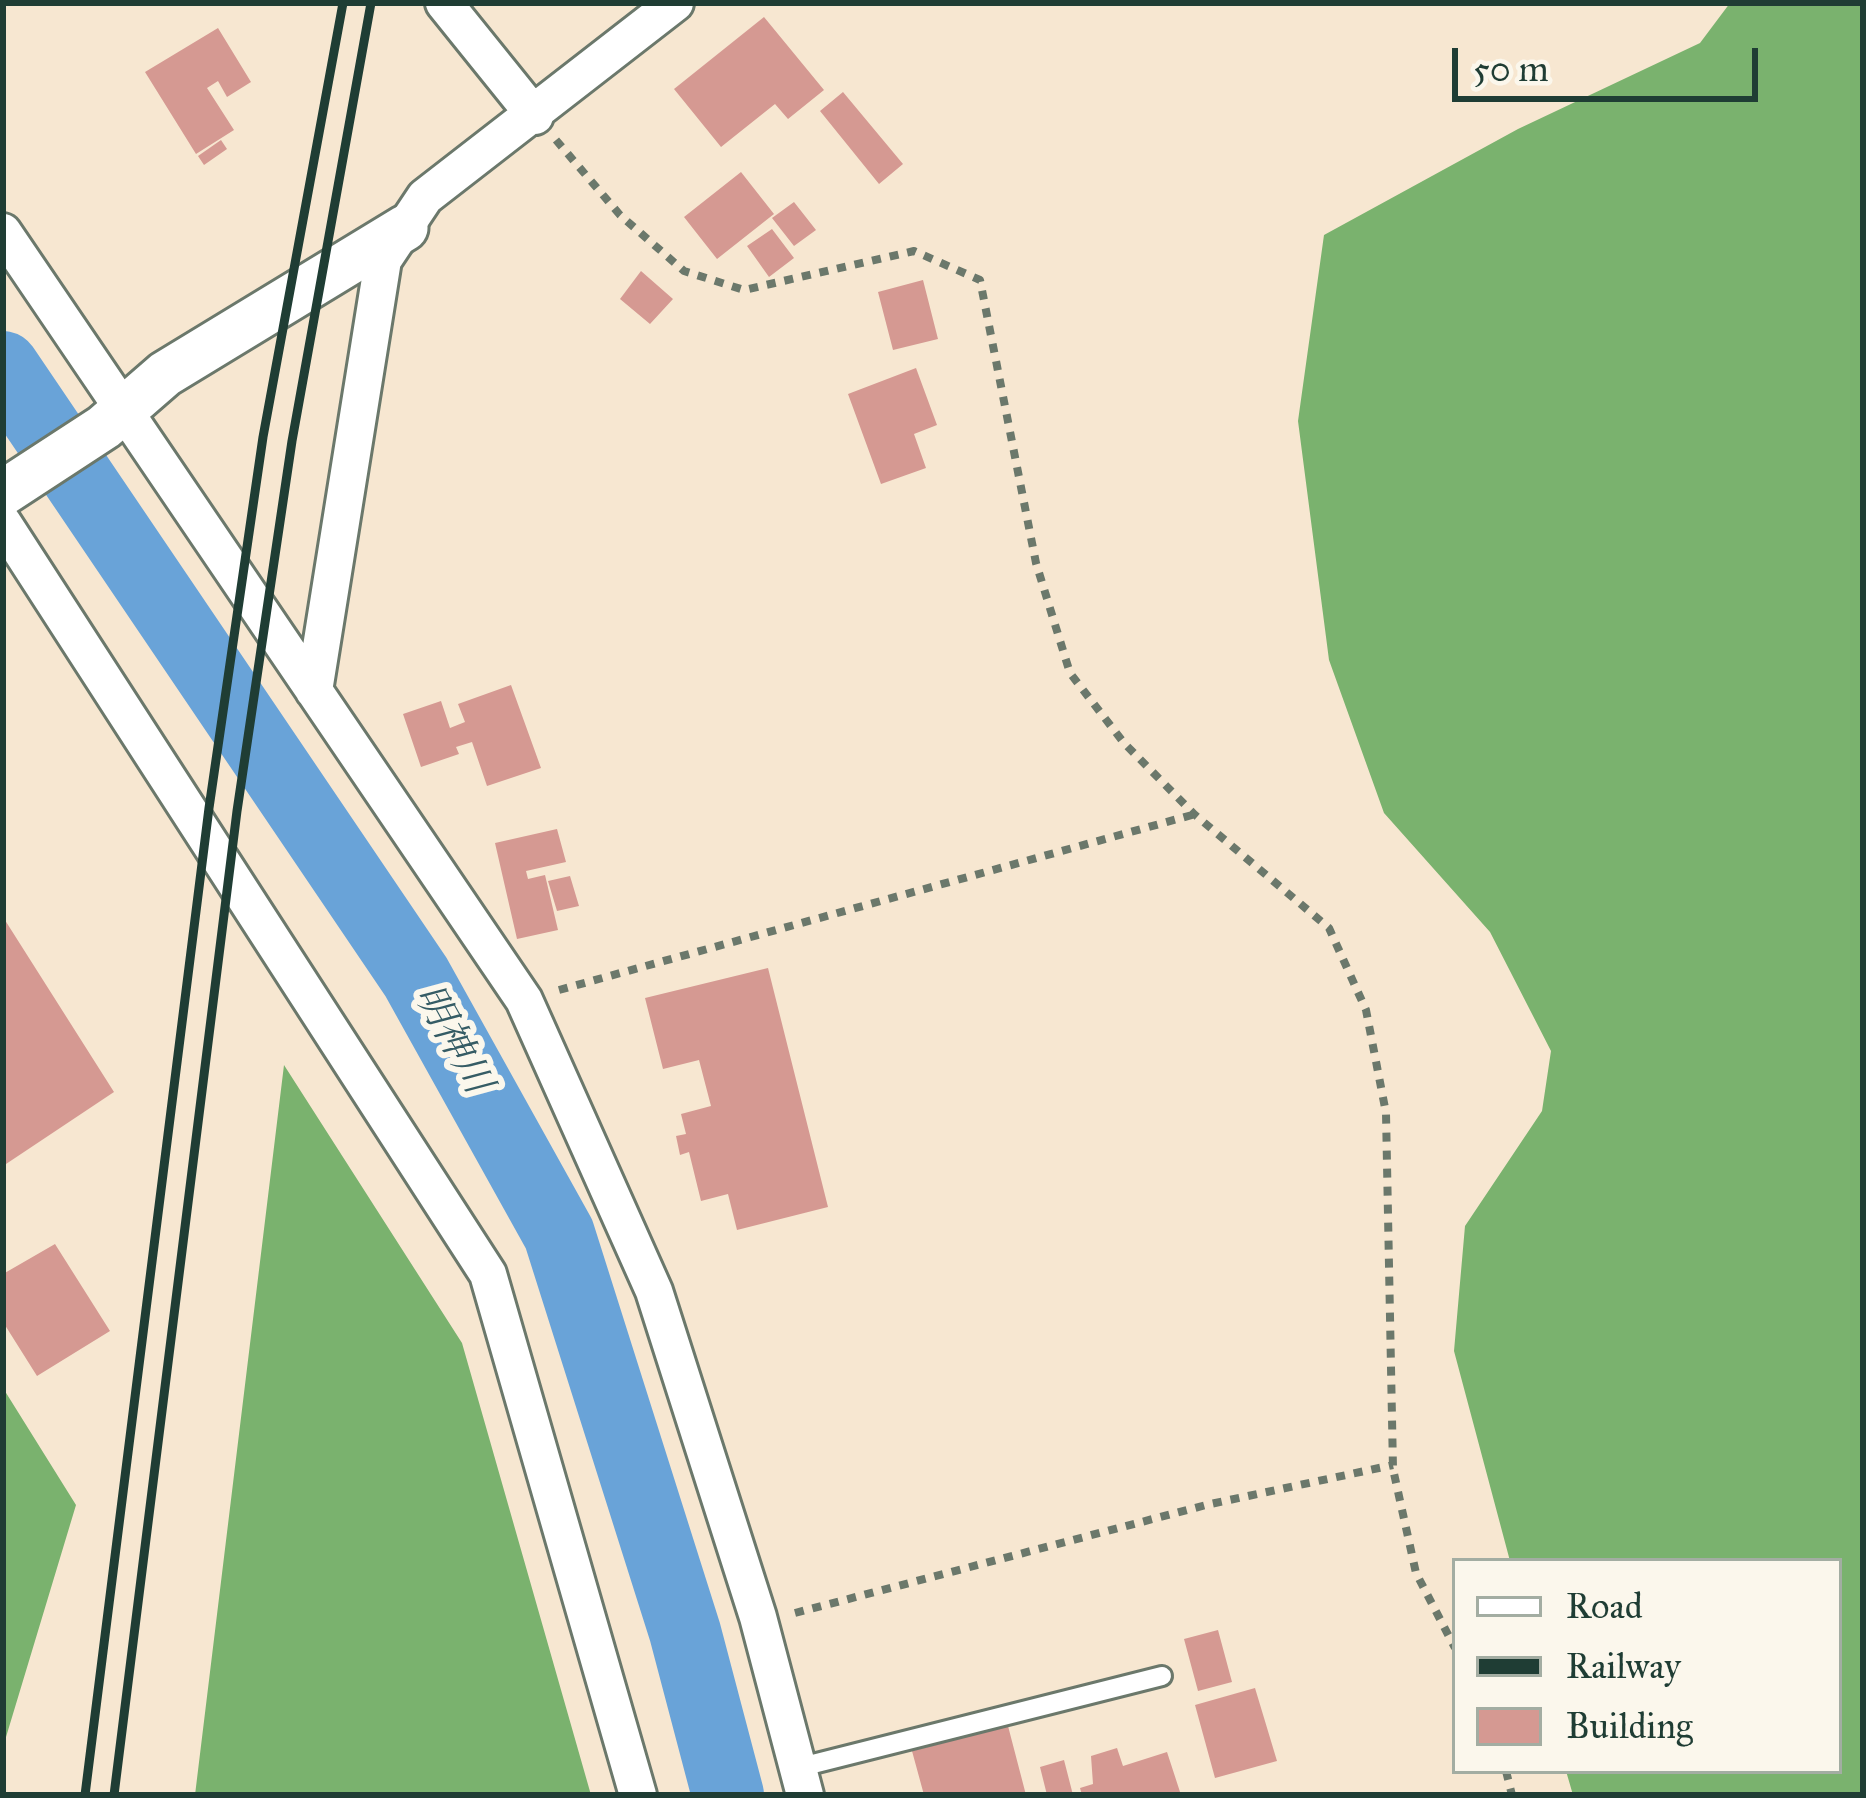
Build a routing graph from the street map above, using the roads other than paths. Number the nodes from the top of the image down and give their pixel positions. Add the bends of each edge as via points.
1 (444, 3) edge
2 (675, 3) edge
3 (535, 116) junction
4 (405, 228) junction
5 (3, 232) edge
6 (114, 418) junction
7 (12, 487) edge
8 (3, 523) edge
9 (314, 691) junction
10 (1162, 1676) dead end
11 (801, 1781) edge
12 (638, 1795) edge

1 - 3 street
2 - 3 street
3 - 4 street via 425,197
4 - 6 street via 165,374
4 - 9 street via 383,260
5 - 6 street
6 - 7 street
6 - 9 street
8 - 12 street via 488,1274
9 - 11 street via 524,1000 654,1291
10 - 11 lane

